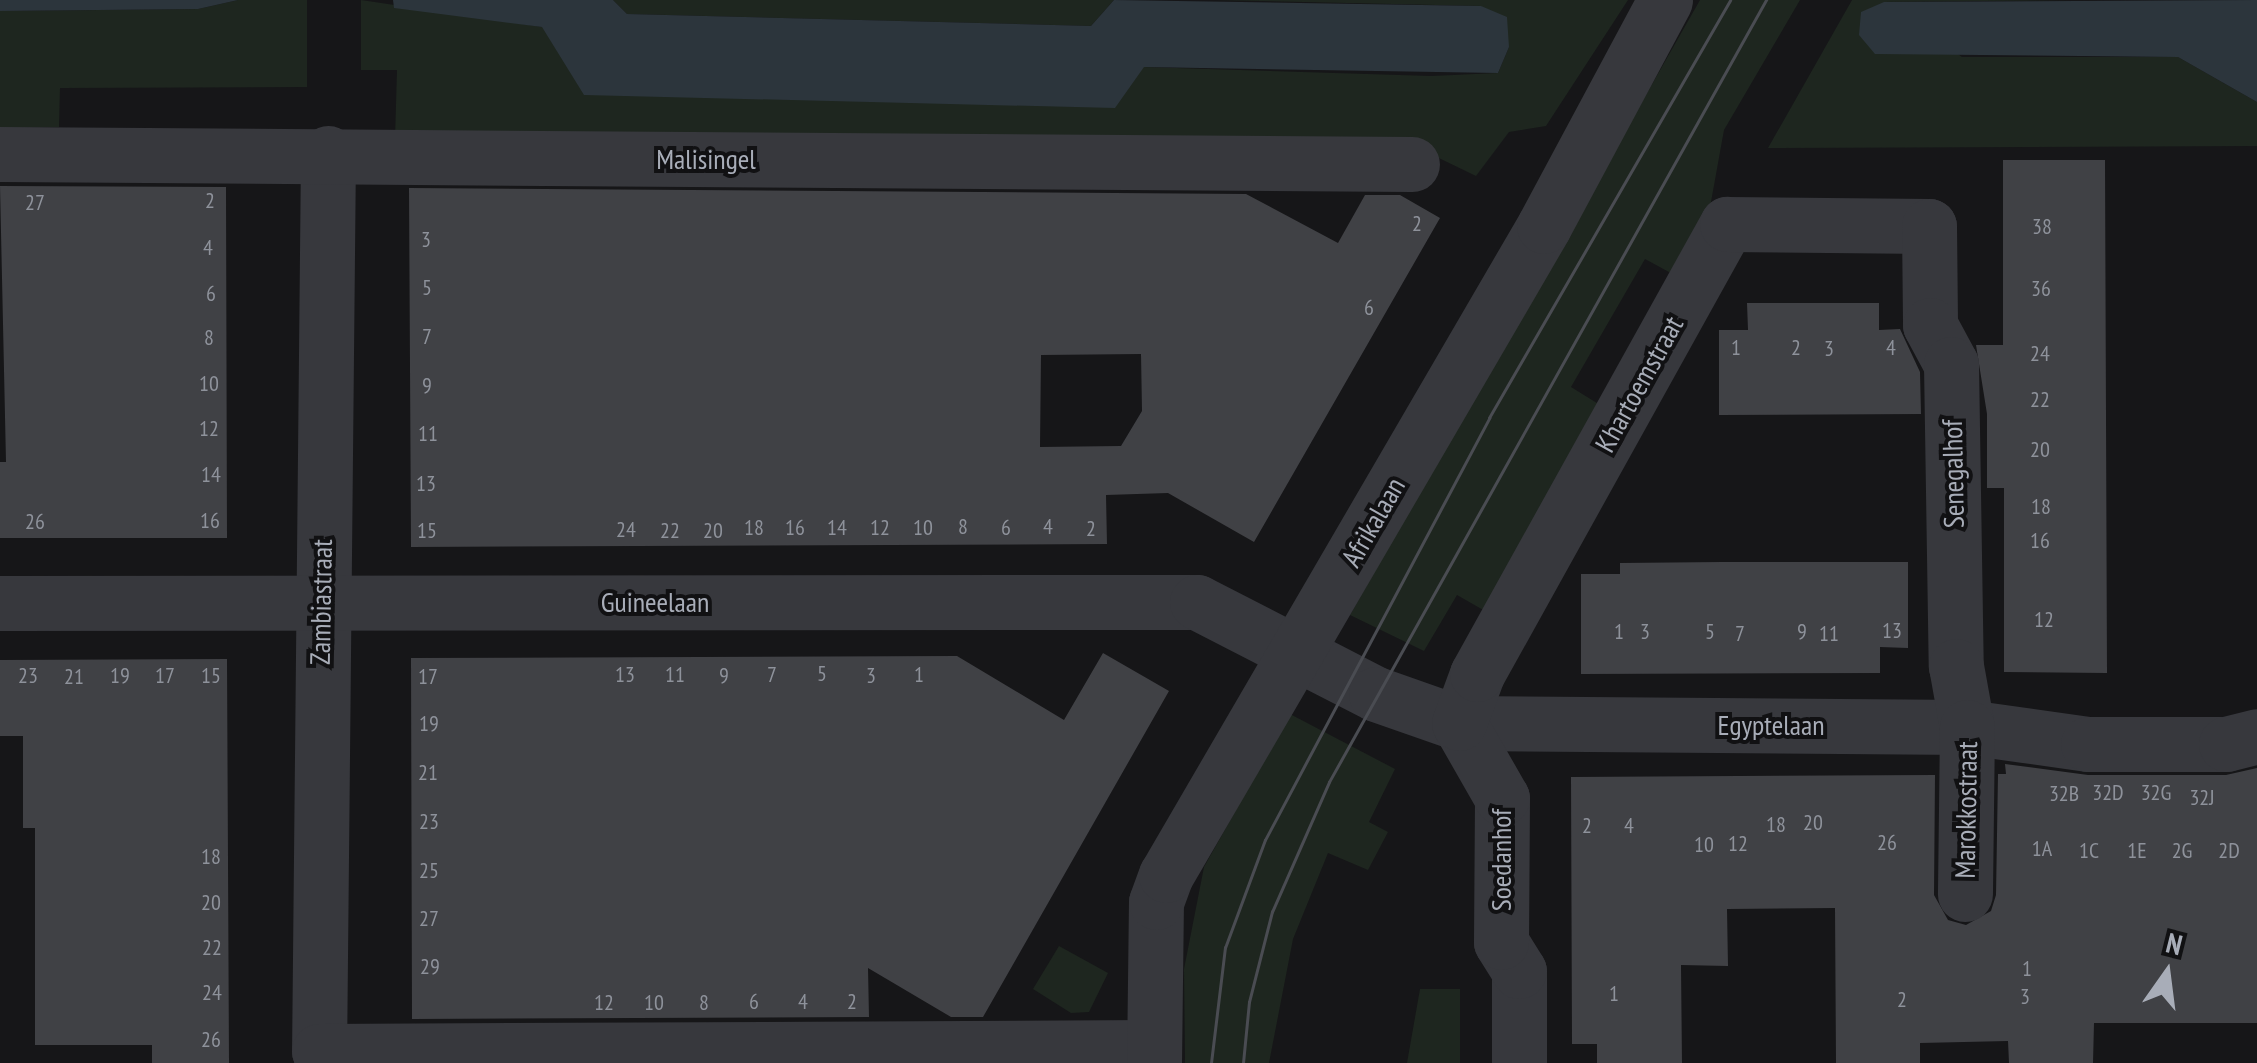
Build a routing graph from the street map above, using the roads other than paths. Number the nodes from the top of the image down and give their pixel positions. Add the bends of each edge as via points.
1 (1665, 0) edge
2 (328, 153) junction
3 (0, 154) edge
4 (1412, 164) dead end
5 (1929, 226) joint
6 (321, 599) junction
7 (0, 603) edge
8 (1297, 654) junction
9 (1459, 724) junction
10 (1967, 727) junction
11 (2257, 736) edge
12 (1965, 894) dead end
13 (1154, 1055) edge
14 (1519, 1063) edge

1 - 8 street, Afrikalaan via 1544,226
2 - 3 street, Malisingel
2 - 4 street, Malisingel
2 - 6 street, Zambiastraat
5 - 9 street, Khartoemstraat via 1727,224 1477,674
5 - 10 street, Senegalhof via 1930,325 1951,364 1956,666
6 - 7 street, Guineelaan
6 - 8 street, Guineelaan via 1197,602
6 - 13 street, Zambiastraat via 320,1051
8 - 9 street, Egyptelaan via 1376,694
8 - 13 street, Afrikalaan via 1156,902
9 - 10 street, Egyptelaan
9 - 14 street, Soedanhof via 1502,798 1502,942 1519,972
10 - 11 street, Egyptelaan via 2088,744 2226,744
10 - 12 street, Marokkostraat

